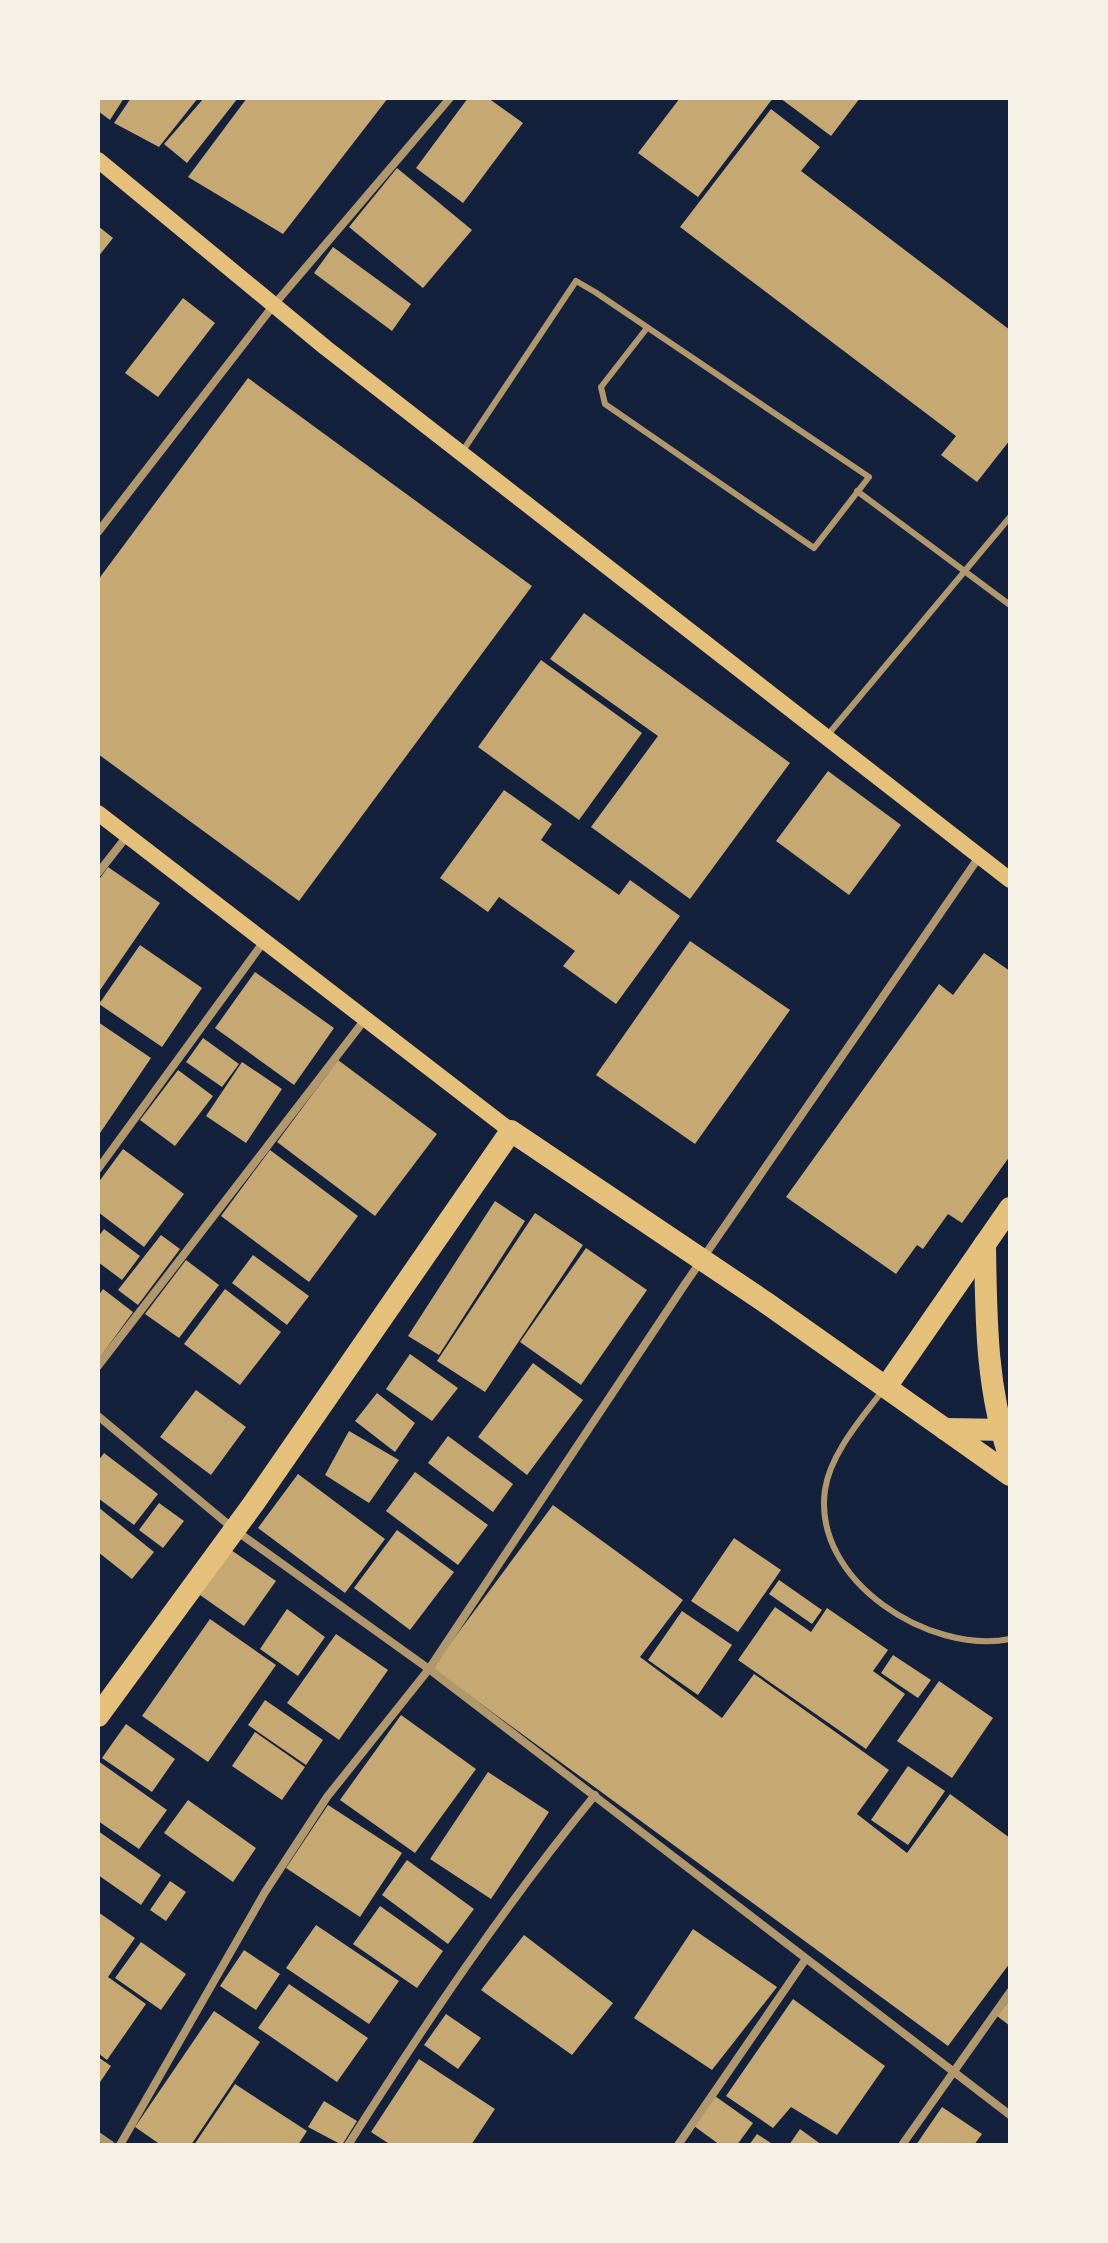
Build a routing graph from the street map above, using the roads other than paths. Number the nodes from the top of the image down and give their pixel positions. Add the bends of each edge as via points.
1 (450, 98) edge
2 (98, 160) edge
3 (273, 306) junction
4 (647, 328) junction
5 (462, 452) junction
6 (857, 491) junction
7 (1010, 517) edge
8 (98, 532) edge
9 (964, 571) junction
10 (1010, 605) edge
11 (826, 737) junction
12 (98, 813) edge
13 (128, 835) junction
14 (980, 856) junction
15 (98, 873) edge
16 (1010, 880) edge
17 (265, 940) junction
18 (367, 1017) junction
19 (511, 1131) junction
20 (98, 1169) edge
21 (1010, 1208) edge
22 (985, 1244) junction
23 (701, 1261) junction
24 (98, 1366) edge
25 (886, 1387) junction
26 (98, 1416) edge
27 (945, 1429) junction
28 (1005, 1431) edge
29 (1010, 1458) edge
30 (1010, 1475) edge
31 (235, 1530) junction
32 (1010, 1639) edge
33 (429, 1669) junction
34 (98, 1716) edge
35 (595, 1795) junction
36 (805, 1960) junction
37 (1010, 1992) edge
38 (954, 2071) junction
39 (1010, 2115) edge
40 (98, 2136) edge
41 (111, 2145) edge
42 (120, 2145) edge
43 (348, 2145) edge
44 (678, 2145) edge
45 (902, 2145) edge

1 - 3 street
2 - 3 main road
3 - 5 main road
3 - 8 street
4 - 5 lane via 576,281
4 - 6 lane via 869,477
4 - 6 lane via 601,387 605,404 814,548
5 - 11 main road
6 - 9 lane
7 - 9 lane
9 - 10 lane
9 - 11 lane
11 - 14 main road
12 - 13 main road
13 - 15 street
13 - 17 main road
14 - 16 main road
14 - 23 street
17 - 18 main road
17 - 20 street
18 - 19 main road
18 - 24 street
19 - 23 highway
19 - 31 highway
21 - 22 highway
22 - 25 highway
22 - 28 highway via 986,1343
23 - 25 highway
23 - 33 street
25 - 27 highway
25 - 32 lane via 836,1459 825,1490 827,1524 842,1563 890,1610 923,1627 967,1641
26 - 31 street
27 - 28 highway
27 - 30 highway
28 - 29 highway
31 - 33 street
31 - 34 highway
33 - 35 street
33 - 42 street via 296,1844
35 - 36 street
35 - 43 street via 517,1891
36 - 38 street
36 - 44 street
37 - 38 street
38 - 39 street
38 - 45 street
40 - 41 street

